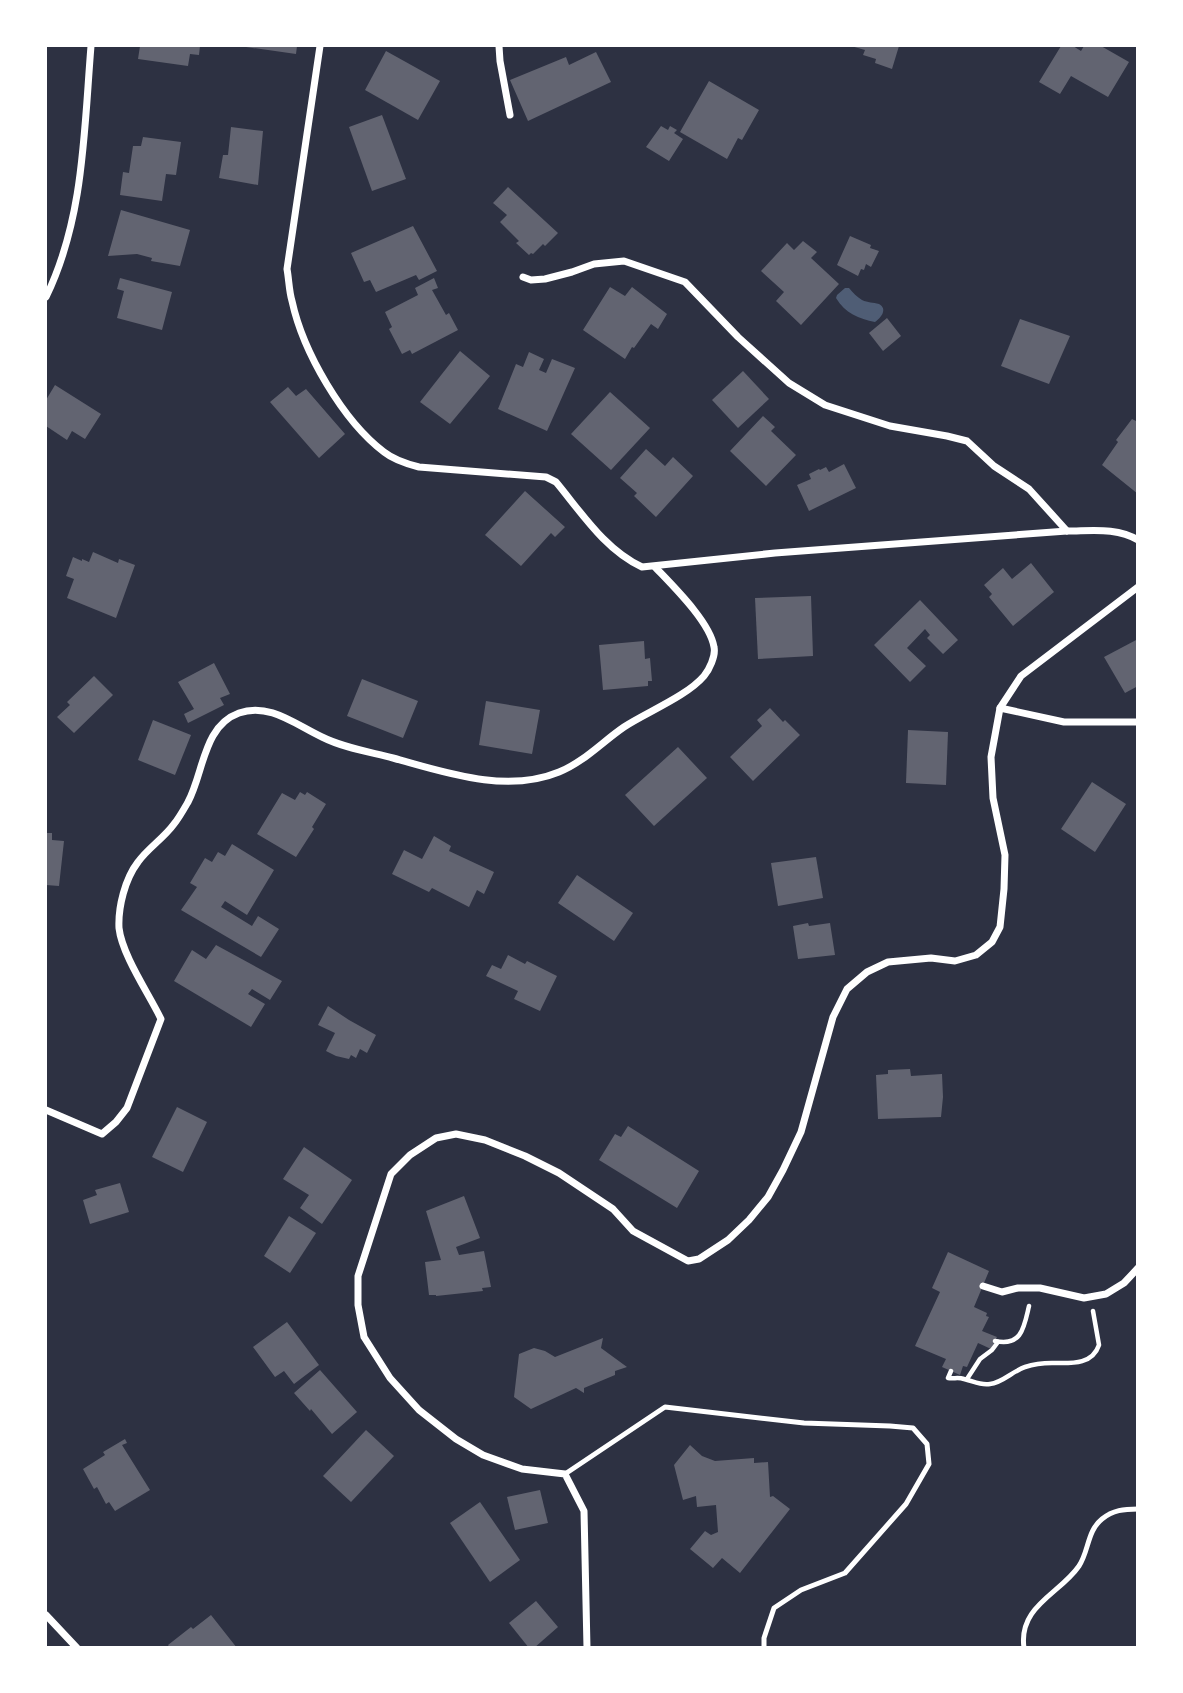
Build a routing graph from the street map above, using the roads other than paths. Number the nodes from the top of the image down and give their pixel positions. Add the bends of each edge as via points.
1 (91, 46) edge
2 (320, 46) edge
3 (499, 46) edge
4 (510, 115) dead end
5 (523, 277) dead end
6 (46, 297) edge
7 (1067, 531) junction
8 (1138, 540) edge
9 (655, 567) junction
10 (1138, 587) edge
11 (1000, 708) junction
12 (1138, 722) edge
13 (46, 1110) edge
14 (1138, 1268) edge
15 (983, 1286) dead end
16 (565, 1474) junction
17 (1138, 1509) edge
18 (46, 1615) edge
19 (77, 1647) edge
20 (587, 1647) edge
21 (764, 1647) edge
22 (1024, 1647) edge

1 - 6 street via 78,195 63,257
2 - 9 street via 287,269 296,316 330,390 386,454 419,467 546,477 556,482 601,536 629,561
3 - 4 street
5 - 7 street via 545,279 594,264 624,261 685,282 789,383 825,405 890,426 967,441 1029,489
7 - 8 street via 1107,531
7 - 9 street via 775,552
9 - 13 street via 708,629 715,649 709,670 696,685 622,728 558,773 522,781 471,779 324,738 261,709 239,713 219,724 188,801 174,824 137,863 126,886 119,928 162,1019 127,1108 102,1134
10 - 11 street via 1021,676
11 - 12 street via 1064,722
11 - 16 street via 990,757 1005,855 1004,889 1000,927 992,943 955,961 888,962 847,989 833,1017 801,1132 783,1170 768,1197 727,1240 688,1261 634,1231 613,1209 559,1173 485,1140 456,1134 436,1138 391,1174 358,1276 364,1337 390,1378 419,1410 456,1439 522,1469
14 - 15 street via 1106,1294 1084,1298 1040,1287 1002,1292
16 - 20 street via 584,1511
16 - 21 lane via 665,1407 804,1423 914,1428 927,1444 929,1464 905,1504 845,1573 801,1590 774,1608
17 - 22 lane via 1124,1509 1100,1520 1079,1567 1030,1617 1024,1629
18 - 19 street

